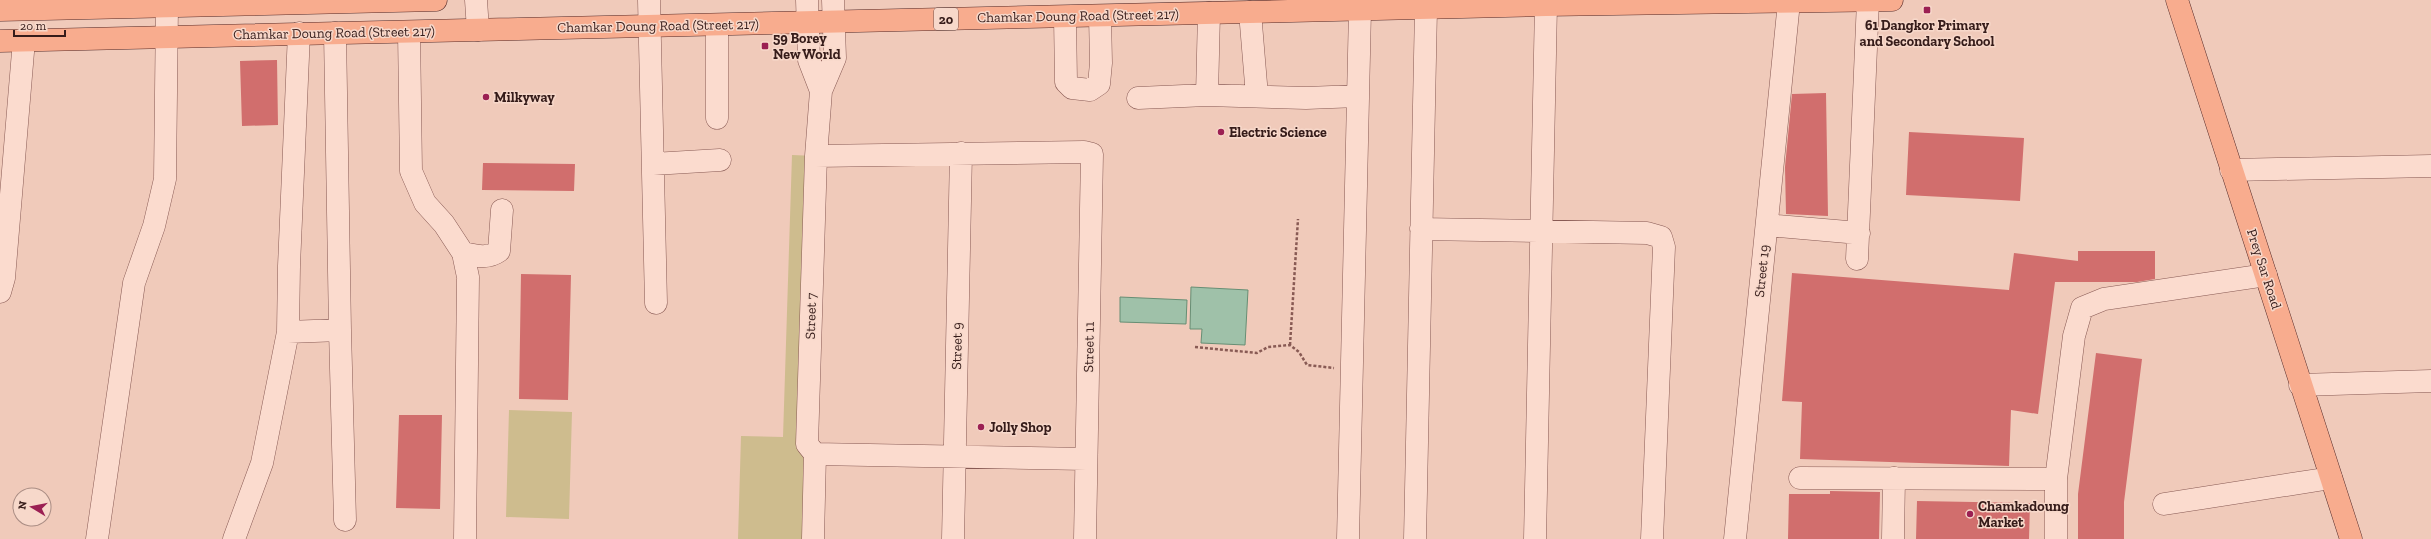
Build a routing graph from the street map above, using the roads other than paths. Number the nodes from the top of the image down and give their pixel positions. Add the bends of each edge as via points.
1 (436, 0) edge
2 (476, 0) edge
3 (649, 0) edge
4 (807, 0) edge
5 (833, 0) edge
6 (1892, 0) edge
7 (2177, 0) edge
8 (1868, 1) edge
9 (1614, 2) edge
10 (1789, 2) junction
11 (167, 6) junction
12 (1546, 6) junction
13 (1426, 8) junction
14 (0, 10) edge
15 (1360, 10) junction
16 (1250, 12) junction
17 (1209, 13) junction
18 (1100, 16) junction
19 (1065, 17) junction
20 (834, 22) junction
21 (808, 23) junction
22 (717, 24) junction
23 (650, 26) junction
24 (478, 30) junction
25 (409, 32) junction
26 (299, 33) junction
27 (335, 33) junction
28 (167, 37) junction
29 (24, 40) junction
30 (0, 41) edge
31 (821, 91) junction
32 (1207, 95) junction
33 (1258, 96) junction
34 (1358, 96) junction
35 (1138, 98) dead end
36 (717, 118) dead end
37 (960, 153) junction
38 (816, 156) junction
39 (720, 160) dead end
40 (653, 164) junction
41 (2431, 166) edge
42 (2231, 170) junction
43 (502, 210) dead end
44 (1767, 225) junction
45 (1421, 229) junction
46 (1542, 231) junction
47 (1859, 233) junction
48 (464, 253) junction
49 (1857, 259) dead end
50 (2266, 275) junction
51 (0, 292) edge
52 (656, 303) dead end
53 (340, 330) junction
54 (288, 332) junction
55 (2431, 381) edge
56 (2300, 385) junction
57 (815, 454) junction
58 (954, 456) junction
59 (1086, 459) junction
60 (1800, 478) dead end
61 (1894, 478) junction
62 (2331, 478) junction
63 (2056, 479) junction
64 (2164, 504) dead end
65 (345, 520) dead end
66 (97, 539) edge
67 (234, 539) edge
68 (465, 539) edge
69 (813, 539) edge
70 (953, 539) edge
71 (1085, 539) edge
72 (1348, 539) edge
73 (1415, 539) edge
74 (1535, 539) edge
75 (1652, 539) edge
76 (1736, 539) edge
77 (1893, 539) edge
78 (2056, 539) edge
79 (2351, 539) edge

1 - 11 main road
2 - 24 street
3 - 23 street
4 - 21 street, Street 7
5 - 20 street, Street 7
6 - 8 main road, Chamkar Doung Road (Street 217) / 20
7 - 42 main road, Prey Sar Road
8 - 10 main road, Chamkar Doung Road (Street 217) / 20
8 - 47 street
9 - 10 main road, Chamkar Doung Road (Street 217) / 20
9 - 12 main road, Chamkar Doung Road (Street 217) / 20
10 - 44 street, Street 19
11 - 14 main road
11 - 28 street
12 - 13 main road, Chamkar Doung Road (Street 217) / 20
12 - 46 street
13 - 15 main road, Chamkar Doung Road (Street 217) / 20
13 - 45 street
15 - 16 main road, Chamkar Doung Road (Street 217) / 20
15 - 34 street
16 - 17 main road, Chamkar Doung Road (Street 217) / 20
16 - 33 street
17 - 18 main road, Chamkar Doung Road (Street 217) / 20
17 - 32 street
18 - 19 main road, Chamkar Doung Road (Street 217) / 20
18 - 19 street via 1099,84 1090,90 1072,88 1066,82
19 - 20 main road, Chamkar Doung Road (Street 217) / 20
20 - 21 main road, Chamkar Doung Road (Street 217) / 20
20 - 31 street, Street 7 via 835,58
21 - 22 main road, Chamkar Doung Road (Street 217) / 20
21 - 31 street, Street 7 via 809,60
22 - 23 main road, Chamkar Doung Road (Street 217) / 20
22 - 36 street
23 - 24 main road, Chamkar Doung Road (Street 217) / 20
23 - 40 street
24 - 25 main road, Chamkar Doung Road (Street 217) / 20
25 - 27 main road, Chamkar Doung Road (Street 217) / 20
25 - 48 street via 411,171 424,204 444,224
26 - 27 main road, Chamkar Doung Road (Street 217) / 20
26 - 28 main road, Chamkar Doung Road (Street 217) / 20
26 - 54 street via 288,266
27 - 53 street
28 - 29 main road, Chamkar Doung Road (Street 217) / 20
28 - 66 street via 164,179 154,226 134,284
29 - 30 main road, Chamkar Doung Road (Street 217) / 20
29 - 51 street via 4,278
31 - 38 street, Street 7
32 - 33 street
32 - 35 street
33 - 34 street
34 - 72 street
37 - 38 street
37 - 58 street, Street 9
37 - 59 street, Street 11 via 1092,154
38 - 57 street, Street 7 via 807,444
39 - 40 street
40 - 52 street
41 - 42 street
42 - 50 main road, Prey Sar Road
43 - 48 street via 499,251 483,257
44 - 47 street
44 - 76 street, Street 19
45 - 46 street
45 - 73 street
46 - 74 street
46 - 75 street via 1647,233 1661,236 1664,247
47 - 49 street
48 - 68 street via 468,277
50 - 56 main road, Prey Sar Road
50 - 63 street via 2104,299 2082,308 2074,336
53 - 54 street
53 - 65 street
54 - 67 street via 262,463
55 - 56 street
56 - 62 main road, Prey Sar Road
57 - 58 street
57 - 69 street, Street 7
58 - 59 street
58 - 70 street, Street 9
59 - 71 street, Street 11
60 - 61 street
61 - 63 street
61 - 77 street
62 - 64 street
62 - 79 main road, Prey Sar Road
63 - 78 street

